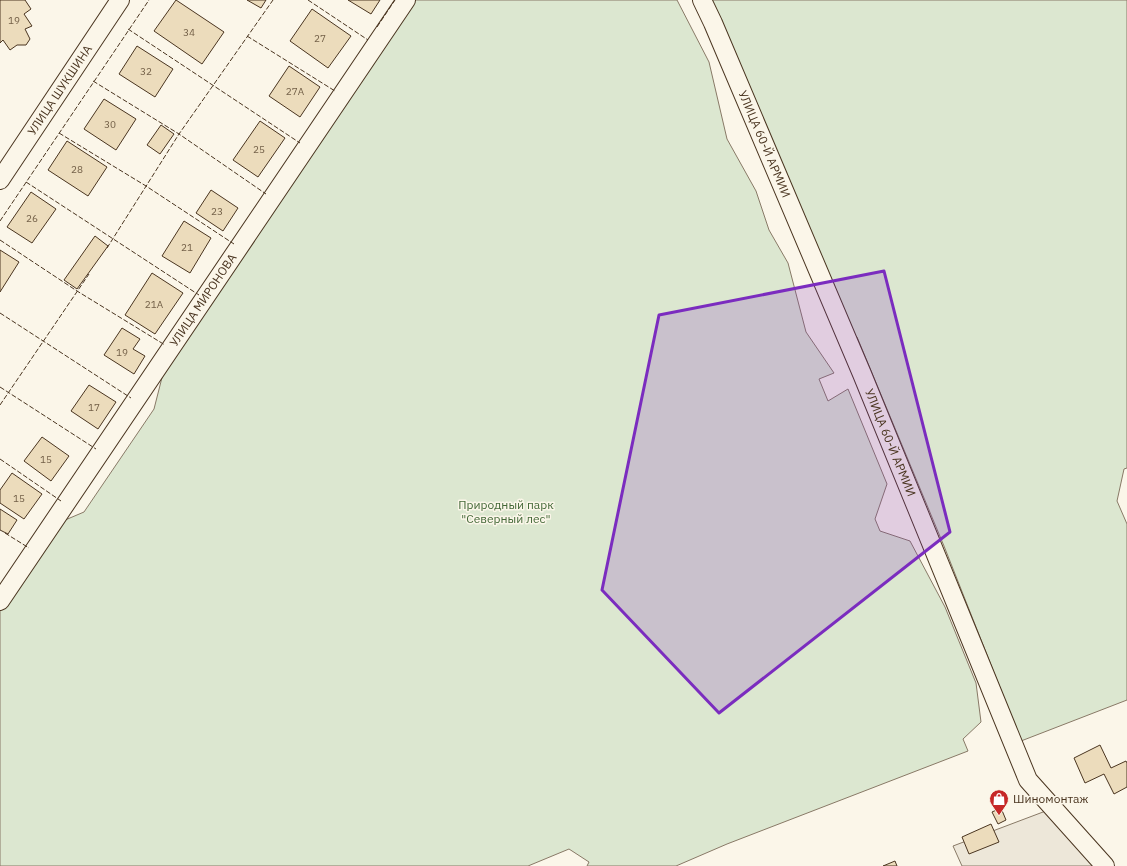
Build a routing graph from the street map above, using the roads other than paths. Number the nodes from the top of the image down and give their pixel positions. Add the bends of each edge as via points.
1 (120, 0) edge
2 (406, 0) edge
3 (702, 0) edge
4 (0, 180) edge
5 (0, 601) edge
6 (1105, 866) edge

1 - 4 street, УЛИЦА ШУКШИНА
2 - 5 street, УЛИЦА МИРОНОВА
3 - 6 street, УЛИЦА 60-Й АРМИИ via 862,374 1028,780

